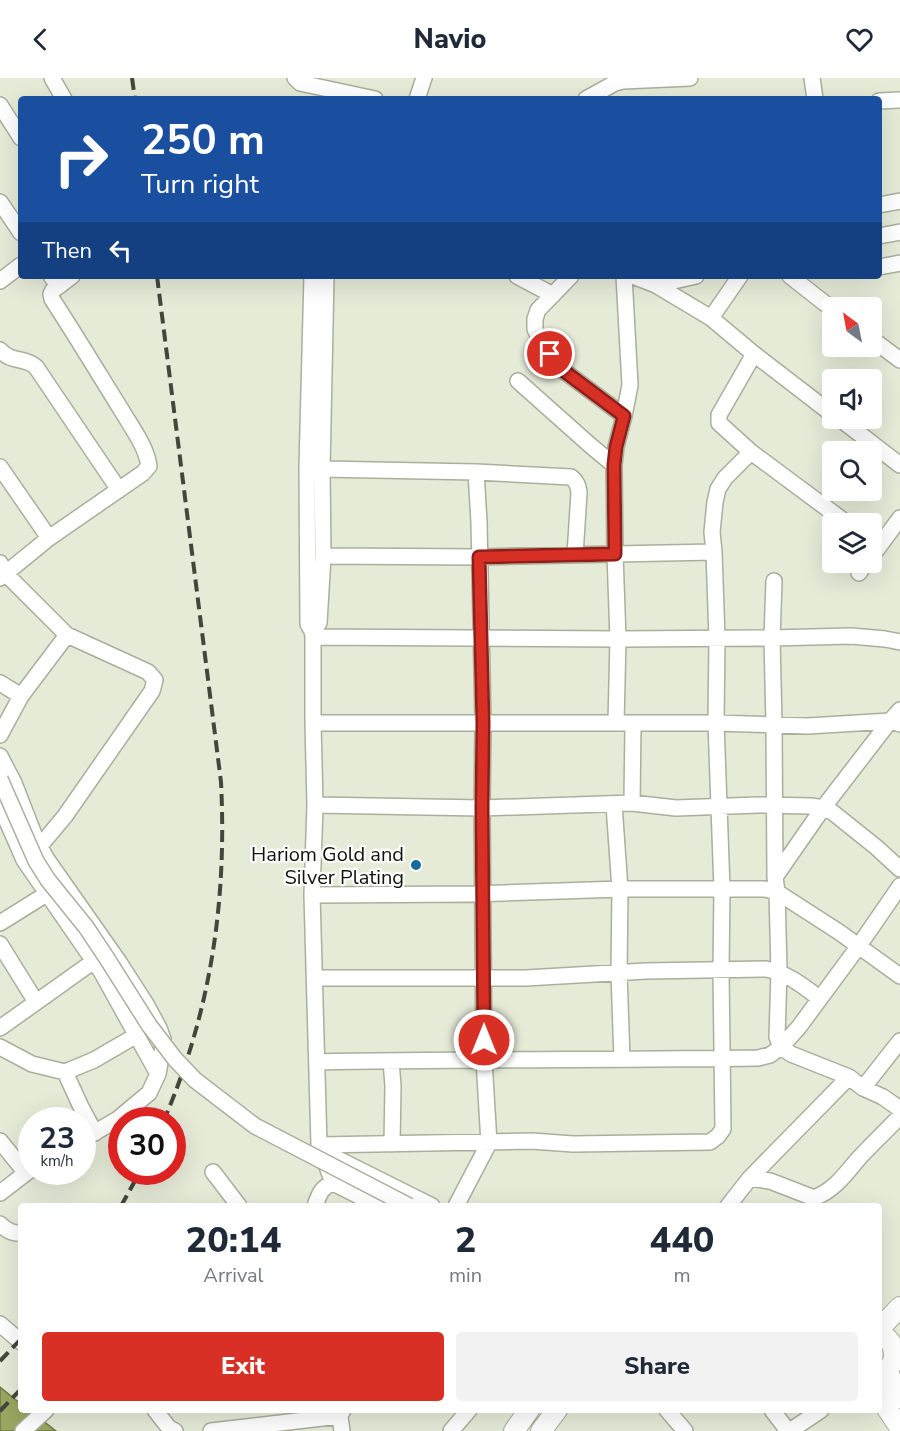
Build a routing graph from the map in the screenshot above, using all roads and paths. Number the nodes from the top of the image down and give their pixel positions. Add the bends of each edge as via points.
1 (51, 78) edge
2 (295, 78) edge
3 (424, 78) edge
4 (690, 78) edge
5 (812, 78) edge
6 (322, 88) edge
7 (62, 96) edge
8 (361, 96) edge
9 (418, 96) edge
10 (591, 96) edge
11 (815, 96) edge
12 (900, 100) edge
13 (882, 101) edge
14 (0, 105) edge
15 (18, 133) edge
16 (900, 201) edge
17 (0, 202) edge
18 (882, 204) edge
19 (18, 229) edge
20 (900, 232) edge
21 (882, 235) edge
22 (900, 264) edge
23 (18, 267) edge
24 (882, 267) edge
25 (312, 279) edge
26 (326, 279) edge
27 (523, 279) edge
28 (568, 279) edge
29 (624, 279) edge
30 (641, 279) edge
31 (683, 279) edge
32 (738, 279) edge
33 (794, 279) edge
34 (0, 281) edge
35 (55, 281) edge
36 (656, 285) junction
37 (553, 295) junction
38 (822, 301) edge
39 (711, 318) junction
40 (882, 346) edge
41 (0, 350) edge
42 (754, 354) junction
43 (900, 360) edge
44 (518, 381) dead end
45 (822, 406) edge
46 (624, 416) junction
47 (853, 429) edge
48 (751, 452) junction
49 (614, 465) junction
50 (900, 465) edge
51 (0, 467) edge
52 (322, 469) junction
53 (476, 472) junction
54 (119, 490) junction
55 (833, 513) edge
56 (900, 518) edge
57 (50, 538) junction
58 (882, 538) edge
59 (714, 552) junction
60 (615, 554) junction
61 (575, 555) junction
62 (323, 556) junction
63 (479, 557) junction
64 (2, 572) edge
65 (774, 581) dead end
66 (313, 634) junction
67 (68, 635) junction
68 (481, 638) junction
69 (717, 638) junction
70 (618, 639) junction
71 (772, 639) junction
72 (900, 642) edge
73 (0, 683) edge
74 (21, 696) junction
75 (897, 718) edge
76 (313, 723) junction
77 (483, 723) junction
78 (616, 723) junction
79 (633, 723) junction
80 (716, 723) junction
81 (774, 725) junction
82 (0, 735) edge
83 (0, 756) edge
84 (0, 779) edge
85 (632, 803) junction
86 (0, 805) edge
87 (315, 805) junction
88 (614, 805) junction
89 (775, 805) junction
90 (720, 807) junction
91 (482, 808) junction
92 (823, 808) junction
93 (5, 833) edge
94 (40, 846) junction
95 (900, 869) edge
96 (776, 884) junction
97 (900, 886) edge
98 (620, 889) junction
99 (722, 889) junction
100 (48, 893) junction
101 (483, 894) junction
102 (312, 895) junction
103 (0, 923) edge
104 (0, 944) edge
105 (858, 946) junction
106 (94, 961) junction
107 (721, 970) junction
108 (779, 971) junction
109 (619, 973) junction
110 (900, 976) edge
111 (315, 978) junction
112 (484, 978) junction
113 (819, 998) junction
114 (36, 1002) junction
115 (0, 1028) edge
116 (137, 1035) junction
117 (900, 1041) edge
118 (0, 1047) edge
119 (782, 1047) junction
120 (722, 1058) junction
121 (622, 1059) junction
122 (484, 1060) junction
123 (391, 1061) junction
124 (317, 1062) junction
125 (65, 1072) junction
126 (158, 1074) junction
127 (849, 1077) junction
128 (863, 1088) junction
129 (78, 1107) edge
130 (900, 1109) edge
131 (900, 1116) edge
132 (96, 1133) edge
133 (0, 1141) edge
134 (489, 1143) junction
135 (392, 1144) junction
136 (319, 1148) junction
137 (18, 1160) edge
138 (213, 1172) dead end
139 (750, 1178) junction
140 (18, 1179) edge
141 (333, 1183) junction
142 (0, 1193) edge
143 (235, 1203) edge
144 (316, 1203) edge
145 (373, 1203) edge
146 (402, 1203) edge
147 (426, 1203) edge
148 (458, 1203) edge
149 (730, 1203) edge
150 (0, 1224) edge
151 (18, 1234) edge
152 (900, 1307) edge
153 (0, 1324) edge
154 (882, 1328) edge
155 (882, 1333) edge
156 (18, 1339) edge
157 (897, 1344) edge
158 (883, 1372) edge
159 (882, 1398) edge
160 (900, 1398) edge
161 (43, 1413) edge
162 (157, 1413) edge
163 (465, 1413) edge
164 (527, 1413) edge
165 (555, 1413) edge
166 (669, 1413) edge
167 (774, 1413) edge
168 (816, 1413) edge
169 (341, 1417) edge
170 (900, 1428) edge
171 (23, 1431) edge
172 (174, 1431) edge
173 (211, 1431) edge
174 (451, 1431) edge
175 (514, 1431) edge
176 (541, 1431) edge
177 (684, 1431) edge
178 (789, 1431) edge

1 - 7 street
2 - 6 street
3 - 9 street
4 - 10 street via 623,81
5 - 11 street
6 - 8 street
12 - 13 street
14 - 15 street
16 - 18 street
17 - 19 street
20 - 21 street
22 - 24 street
23 - 34 street
25 - 66 street via 307,477 308,624
26 - 52 street
27 - 37 street
28 - 37 street
29 - 46 street via 630,385
30 - 36 street
31 - 36 street
32 - 39 street
33 - 38 street
35 - 54 street via 52,299 148,458 149,466 143,473
36 - 39 street
37 - 46 street via 535,319 542,342 564,371
39 - 42 street
40 - 43 street
41 - 54 street via 36,367
42 - 45 street
42 - 48 street via 719,415 724,429
44 - 49 street
46 - 49 street
47 - 50 street
48 - 55 street
48 - 59 street via 718,489 712,532
49 - 60 street
51 - 57 street
52 - 53 street
52 - 62 street
53 - 61 street via 561,476 576,481 579,493
53 - 63 street
54 - 57 street
56 - 58 street
57 - 64 street
59 - 60 street
59 - 69 street
60 - 61 street
60 - 70 street
61 - 63 street
62 - 63 street
62 - 66 street via 319,623
63 - 68 street
64 - 67 street
65 - 71 street
66 - 68 street
66 - 76 street
67 - 74 street
67 - 94 street via 147,672 155,686
68 - 70 street
68 - 77 street
69 - 70 street
69 - 71 street
69 - 80 street
70 - 78 street
71 - 72 street via 851,636
71 - 81 street
73 - 74 street
74 - 82 street
75 - 81 street
75 - 92 street
76 - 77 street
76 - 87 street
77 - 78 street
77 - 91 street
78 - 79 street
79 - 80 street
79 - 85 street
80 - 81 street
80 - 90 street
81 - 89 street
83 - 94 street
84 - 146 street, bridge via 36,861 86,927 175,1059 195,1080 255,1126
85 - 88 street
85 - 90 street
86 - 93 street
87 - 91 street
87 - 102 street
88 - 91 street
88 - 98 street
89 - 90 street
89 - 92 street
89 - 96 street
90 - 99 street
91 - 101 street
92 - 95 street
92 - 96 street
93 - 100 street
94 - 126 street via 159,1028 163,1046
96 - 99 street via 765,889
96 - 105 street
96 - 108 street
97 - 105 street
98 - 99 street
98 - 101 street
98 - 109 street
99 - 107 street
100 - 103 street
100 - 106 street
101 - 102 street
101 - 112 street
102 - 111 street
104 - 114 street
105 - 110 street
105 - 113 street
106 - 114 street
106 - 116 street
107 - 108 street
107 - 109 street
107 - 120 street
108 - 113 street
108 - 119 street via 777,1037
109 - 112 street
109 - 121 street
111 - 112 street
111 - 124 street
112 - 122 street
113 - 119 street
114 - 115 street
116 - 125 street
116 - 126 street
117 - 128 street
118 - 125 street via 32,1064
119 - 120 street via 758,1058
119 - 127 street
120 - 121 street
120 - 134 street via 723,1129 710,1142
121 - 122 street
122 - 123 street
122 - 134 street
123 - 124 street
123 - 135 street
124 - 136 street
125 - 129 street
126 - 132 street via 149,1093
127 - 128 street
127 - 139 street
128 - 130 street
131 - 139 street via 837,1184 814,1198 770,1181
133 - 137 street
134 - 135 street
134 - 148 street
135 - 136 street
136 - 141 street
136 - 147 street
138 - 143 street
139 - 149 street
140 - 142 street
141 - 144 street via 321,1190
141 - 145 street
150 - 151 street
152 - 154 main road
153 - 156 street
155 - 157 main road
157 - 158 main road via 891,1366
158 - 160 main road
159 - 170 main road
161 - 171 street
162 - 172 street
163 - 174 street
164 - 175 main road
165 - 176 main road
166 - 177 street
167 - 178 street
168 - 178 street
169 - 173 street

